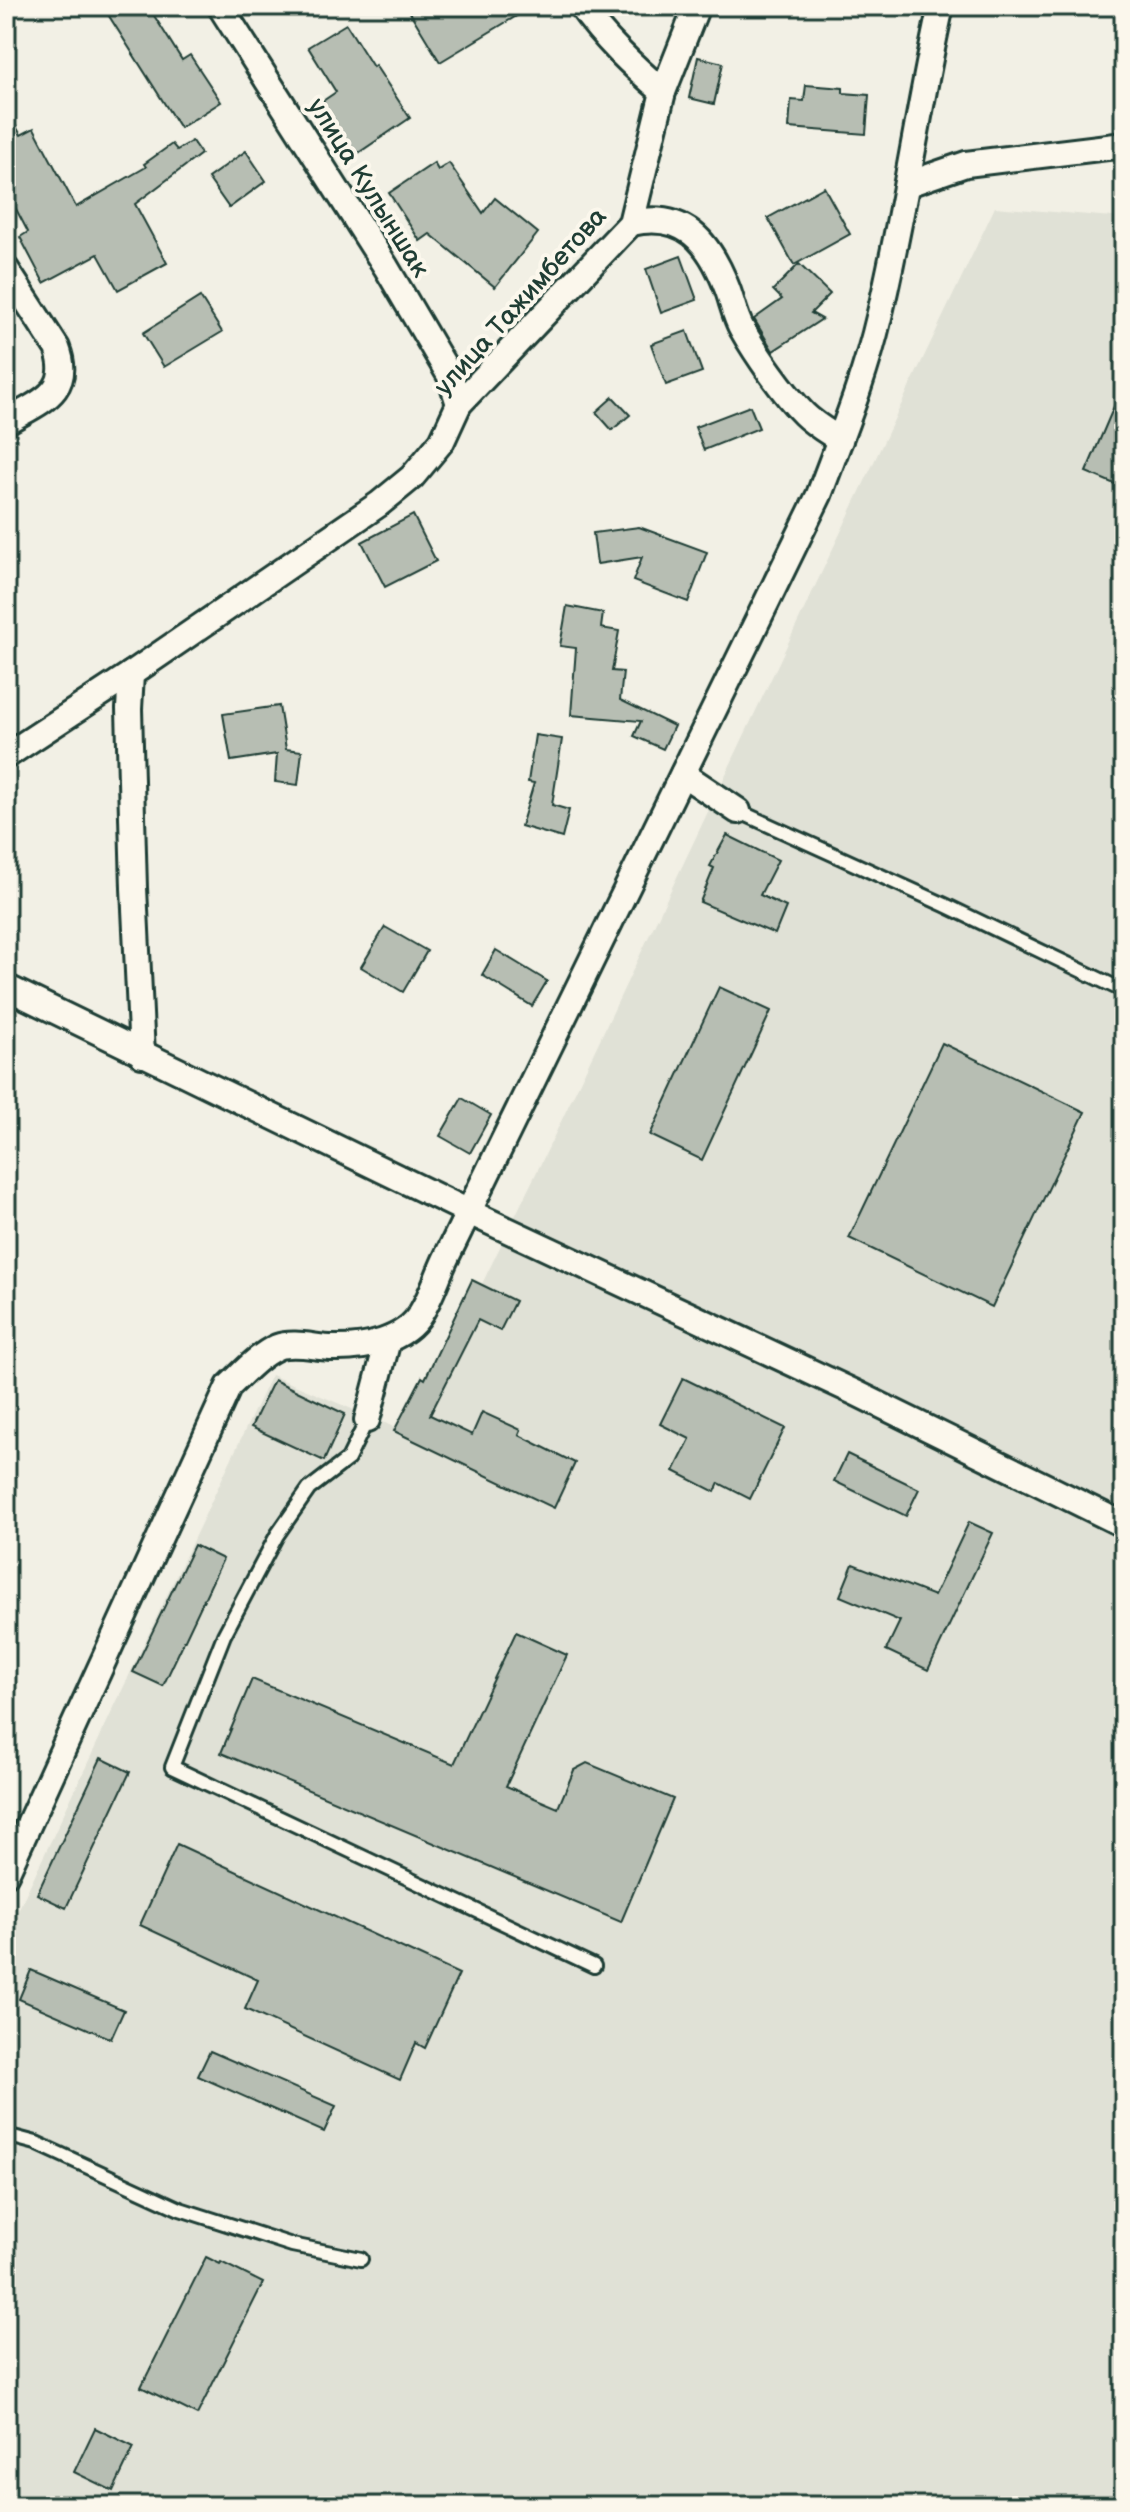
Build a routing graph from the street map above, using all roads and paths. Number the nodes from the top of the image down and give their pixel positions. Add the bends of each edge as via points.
1 (220, 6) edge
2 (581, 6) edge
3 (697, 6) edge
4 (941, 6) edge
5 (663, 92) junction
6 (1124, 145) edge
7 (908, 184) junction
8 (631, 223) junction
9 (6, 269) edge
10 (459, 404) junction
11 (6, 422) edge
12 (840, 440) junction
13 (131, 674) junction
14 (6, 756) edge
15 (683, 774) junction
16 (738, 811) joint
17 (6, 987) edge
18 (1124, 991) edge
19 (142, 1055) junction
20 (469, 1212) junction
21 (388, 1340) junction
22 (367, 1420) joint
23 (1124, 1525) edge
24 (6, 1874) edge
25 (594, 1966) dead end
26 (6, 2135) edge
27 (361, 2259) dead end

1 - 10 street, улица Кулыншак via 386,267 450,376
2 - 5 street via 628,62
3 - 5 street, улица Тажимбетова
4 - 7 street
5 - 8 street, улица Тажимбетова
6 - 7 street via 966,164
7 - 12 street via 879,318
8 - 10 street, улица Тажимбетова
8 - 12 street via 659,219 683,225 704,245 741,327 766,364 805,414
9 - 11 street via 57,348 63,375 49,395
10 - 13 street, улица Тажимбетова via 442,441 412,477
12 - 15 street via 819,495
13 - 14 street, улица Тажимбетова
13 - 19 street
15 - 16 street
15 - 20 street
16 - 18 lane
17 - 19 street
19 - 20 street
20 - 21 street via 421,1314
20 - 23 street
21 - 22 street
21 - 24 street via 334,1348 278,1347 229,1386
22 - 25 lane via 348,1459 309,1489 277,1535 224,1635 172,1767
26 - 27 lane via 36,2143 180,2209 292,2245

